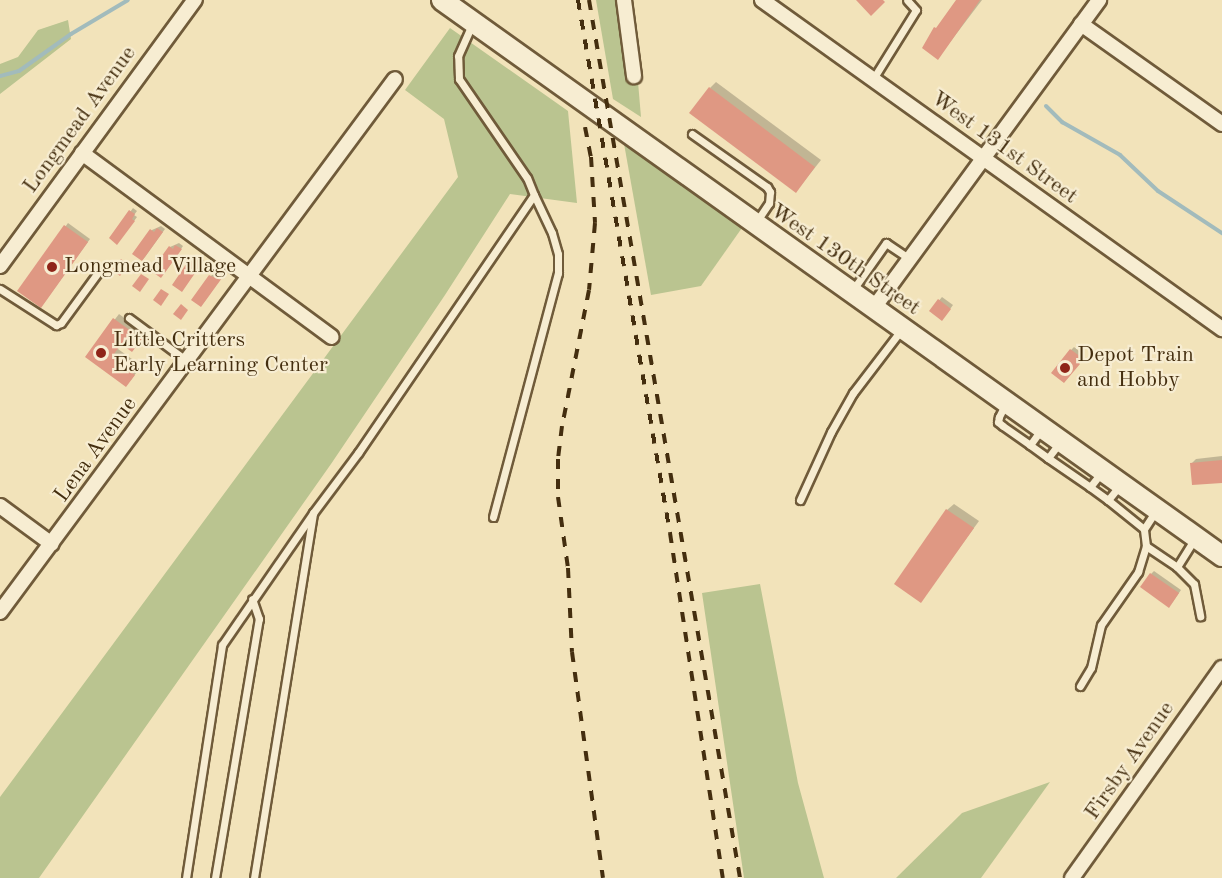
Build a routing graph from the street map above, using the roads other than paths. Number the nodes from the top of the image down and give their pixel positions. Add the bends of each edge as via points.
1 (195, 0) edge
2 (624, 0) edge
3 (762, 0) edge
4 (1099, 0) edge
5 (910, 1) edge
6 (449, 2) edge
7 (473, 22) junction
8 (1081, 24) junction
9 (634, 76) dead end
10 (395, 79) dead end
11 (873, 79) junction
12 (1222, 124) edge
13 (692, 134) dead end
14 (82, 153) junction
15 (983, 158) junction
16 (534, 195) junction
17 (754, 224) junction
18 (910, 259) junction
19 (0, 266) edge
20 (99, 272) dead end
21 (250, 275) junction
22 (0, 289) edge
23 (851, 293) junction
24 (873, 309) junction
25 (129, 318) dead end
26 (902, 329) junction
27 (1222, 329) edge
28 (332, 337) dead end
29 (187, 361) junction
30 (1006, 403) junction
31 (1042, 429) junction
32 (1060, 441) junction
33 (1030, 445) junction
34 (1047, 458) junction
35 (1102, 471) junction
36 (1121, 484) junction
37 (1090, 487) junction
38 (800, 500) dead end
39 (1108, 501) junction
40 (0, 506) edge
41 (1157, 510) junction
42 (313, 513) junction
43 (493, 517) dead end
44 (1144, 529) junction
45 (1195, 537) junction
46 (52, 544) junction
47 (1146, 546) junction
48 (1222, 556) edge
49 (1177, 567) junction
50 (252, 599) junction
51 (0, 612) edge
52 (1200, 616) dead end
53 (1222, 668) edge
54 (1080, 686) dead end
55 (186, 878) edge
56 (215, 878) edge
57 (254, 878) edge
58 (1072, 878) edge

1 - 14 street, Longmead Avenue
2 - 9 street
3 - 11 street, West 131st Street
4 - 8 street
5 - 11 lane via 916,10
6 - 7 main road, West 130th Street
7 - 16 lane via 458,56 459,79 527,178
7 - 17 main road, West 130th Street
8 - 12 street
8 - 15 street
10 - 21 street, Lena Avenue
11 - 15 street, West 131st Street
13 - 17 lane via 767,187 769,203
14 - 19 street, Longmead Avenue
14 - 21 street
15 - 18 street
15 - 27 street, West 131st Street
16 - 42 lane
16 - 43 lane via 552,233 558,273
17 - 23 main road, West 130th Street
18 - 23 lane via 886,243
18 - 24 street
20 - 22 lane via 56,325
21 - 28 street
21 - 29 street, Lena Avenue
23 - 24 main road, West 130th Street
24 - 26 main road, West 130th Street
25 - 29 lane
26 - 30 main road, West 130th Street
26 - 38 lane via 853,393
29 - 46 street, Lena Avenue
30 - 31 main road, West 130th Street
30 - 33 lane via 998,422
31 - 32 main road, West 130th Street
31 - 33 lane
32 - 34 lane
32 - 35 main road, West 130th Street
33 - 34 lane
34 - 37 lane
35 - 36 main road, West 130th Street
35 - 37 lane
36 - 39 lane
36 - 41 main road, West 130th Street
37 - 39 lane
39 - 44 lane
40 - 46 street
41 - 44 lane
41 - 45 main road, West 130th Street
42 - 50 lane
42 - 57 lane
44 - 47 lane
45 - 48 main road, West 130th Street
45 - 49 lane
46 - 51 street, Lena Avenue
47 - 49 lane
47 - 54 lane via 1138,572 1101,625 1091,668
49 - 52 lane via 1194,584
50 - 55 lane via 222,645
50 - 56 lane via 259,619
53 - 58 street, Firsby Avenue

